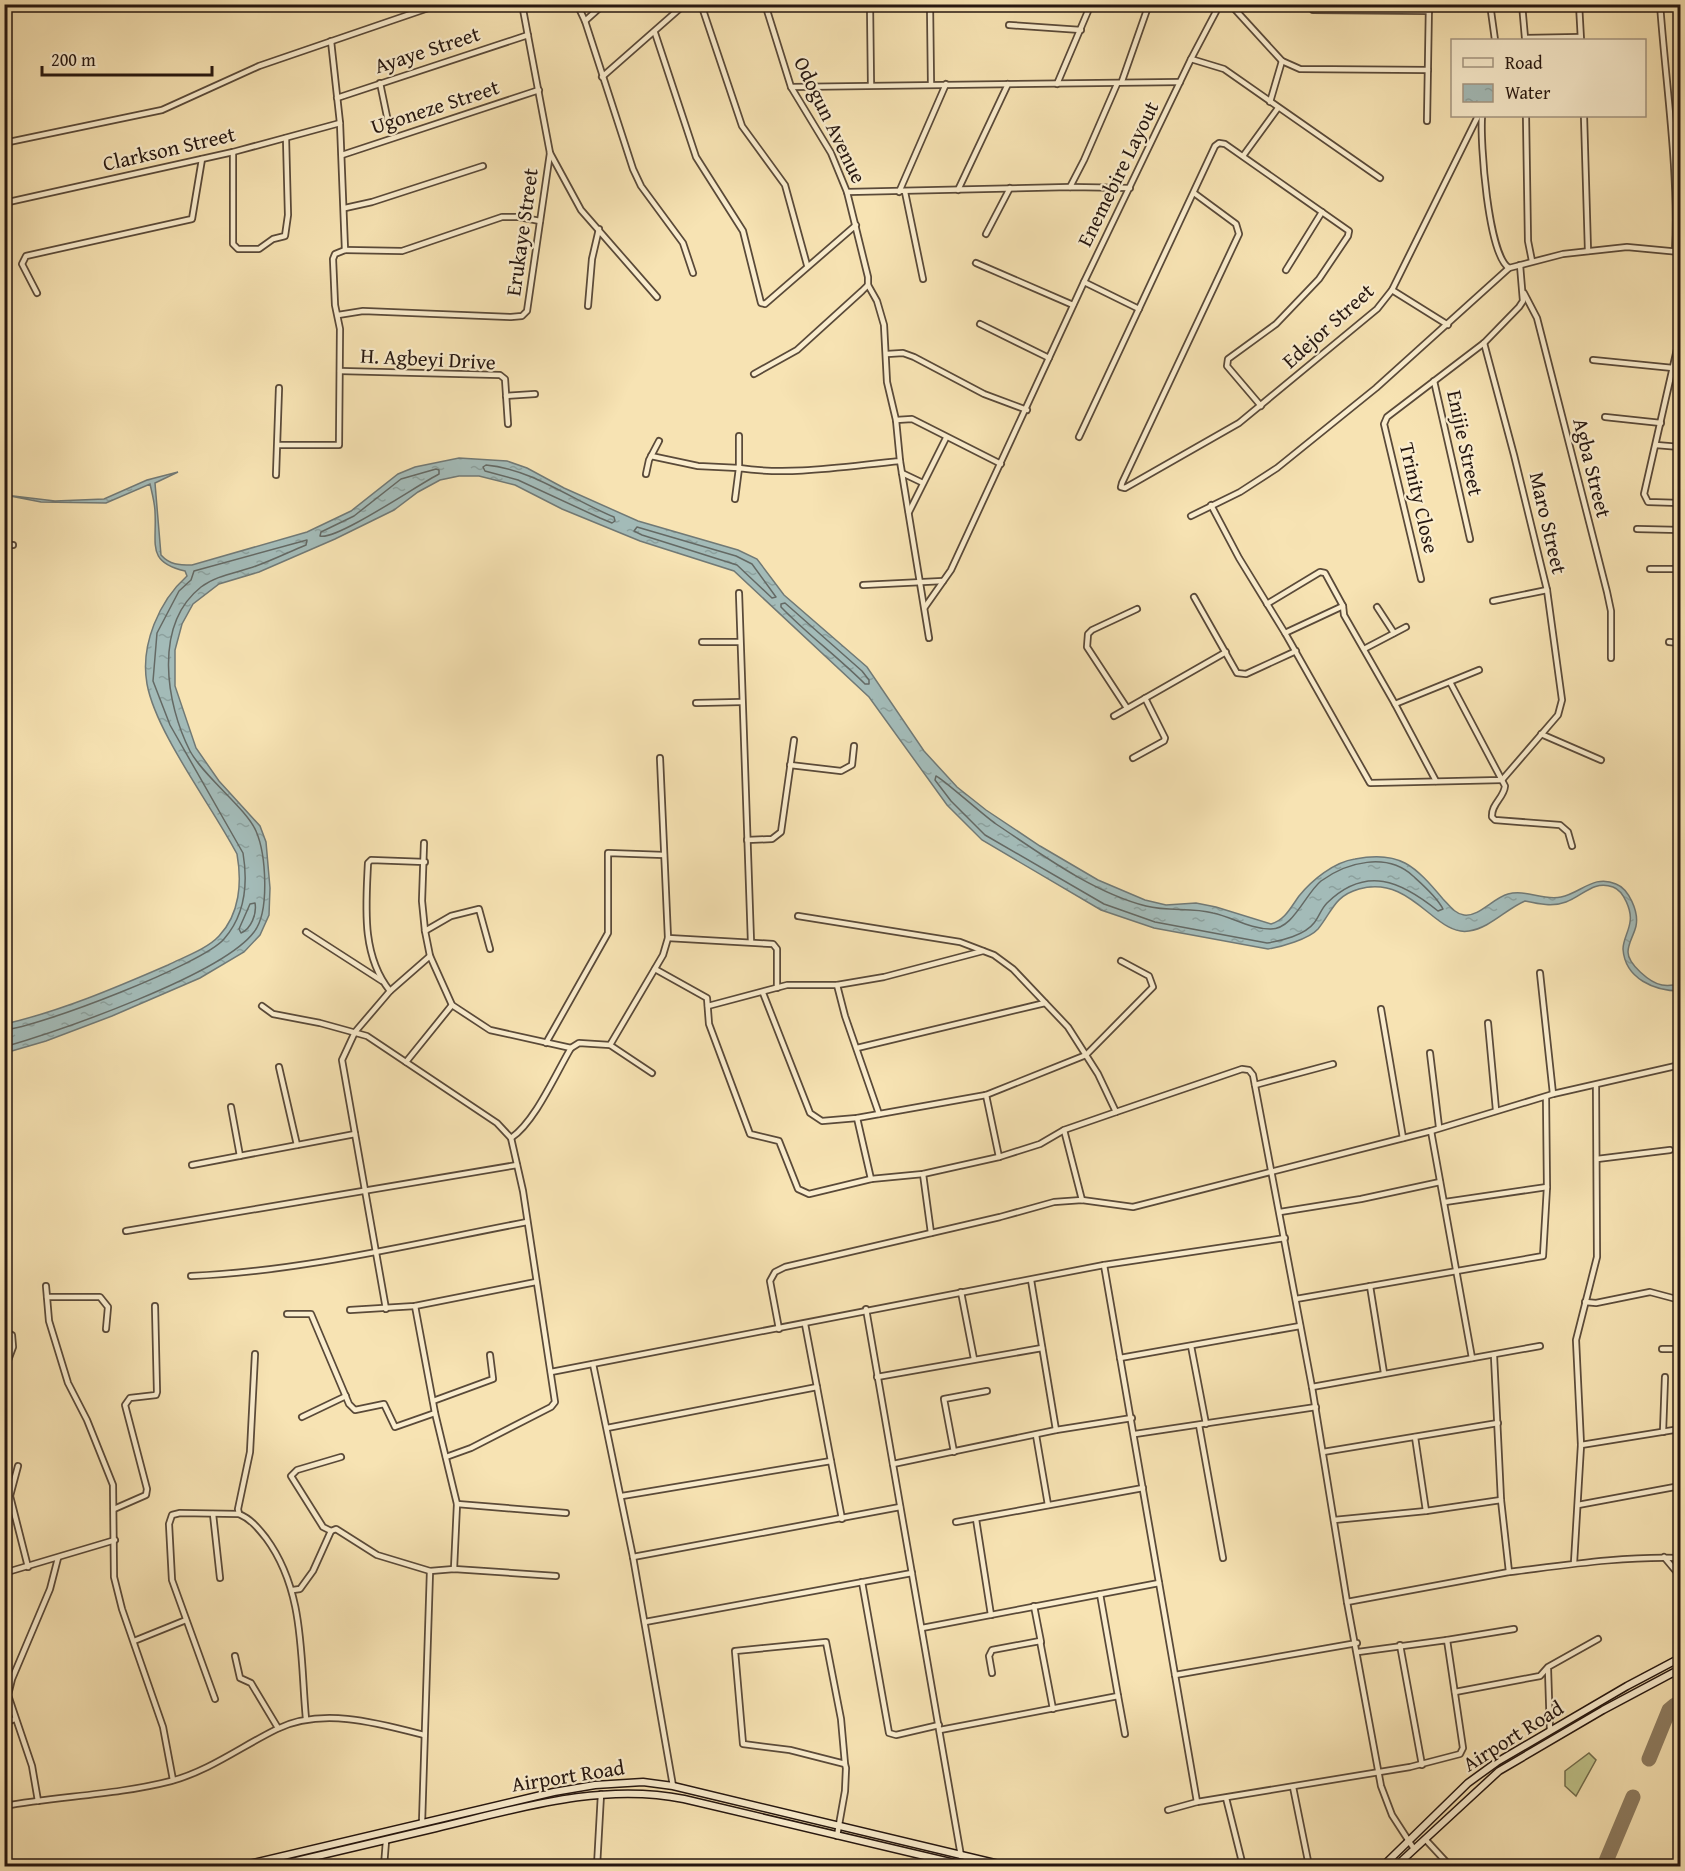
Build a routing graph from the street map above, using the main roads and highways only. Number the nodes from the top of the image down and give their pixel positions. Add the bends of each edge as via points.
1 (1680, 1658) edge
2 (1680, 1669) edge
3 (1598, 1703) junction
4 (1603, 1710) junction
5 (847, 1829) junction
6 (845, 1838) junction
7 (241, 1866) edge
8 (275, 1866) edge
9 (963, 1866) edge
10 (1006, 1866) edge
11 (1383, 1866) edge
12 (1396, 1866) edge

1 - 3 main road, Airport Road
2 - 4 main road, Airport Road
3 - 4 main road
3 - 11 main road, Airport Road via 1468,1783
4 - 12 main road, Airport Road via 1499,1771
5 - 6 main road
5 - 7 main road, Airport Road via 731,1798 643,1782 554,1792
5 - 10 main road, Airport Road
6 - 8 main road, Airport Road via 662,1795 601,1794 554,1800
6 - 9 main road, Airport Road

